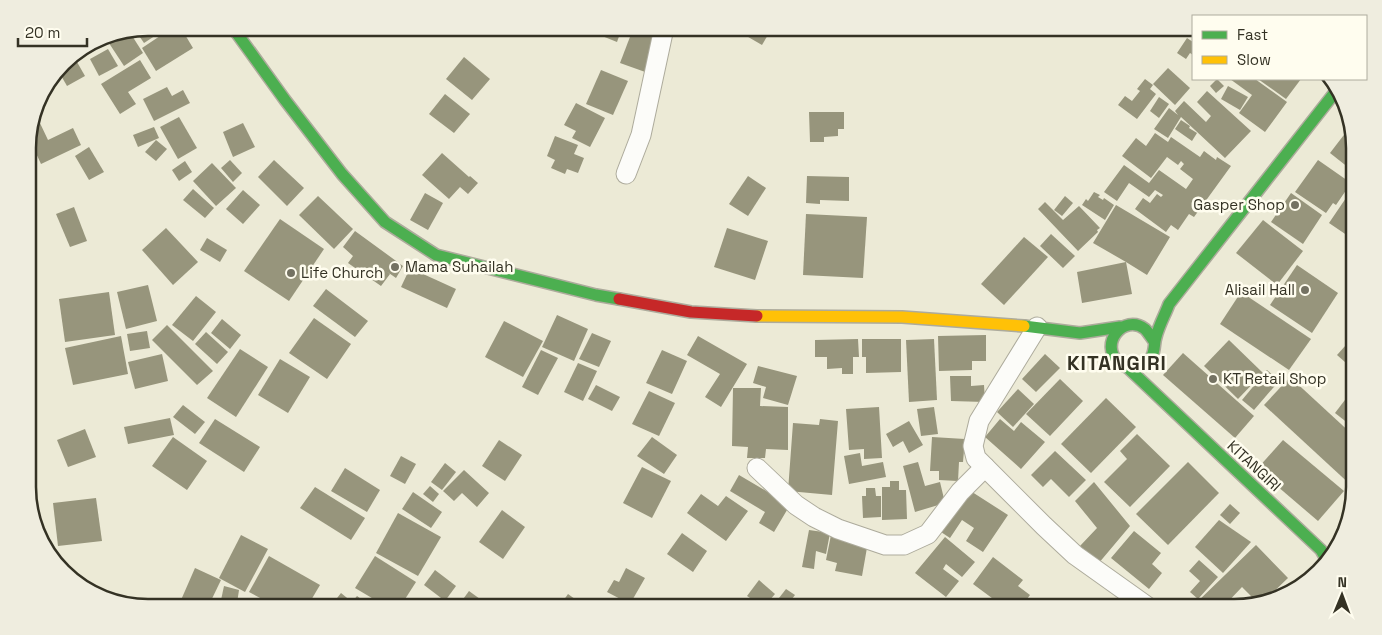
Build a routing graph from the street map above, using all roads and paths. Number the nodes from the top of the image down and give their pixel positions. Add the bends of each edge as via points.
1 (239, 36) edge
2 (662, 36) edge
3 (1332, 95) edge
4 (626, 174) dead end
5 (1169, 304) junction
6 (1145, 319) junction
7 (1037, 327) junction
8 (1120, 327) junction
9 (1080, 333) junction
10 (1154, 341) junction
11 (1103, 345) junction
12 (1152, 358) junction
13 (1128, 367) junction
14 (1160, 399) junction
15 (985, 466) junction
16 (757, 468) dead end
17 (1323, 554) edge
18 (1137, 599) edge

1 - 7 street via 342,174 385,222 436,255 596,294 691,312 771,317 902,317
2 - 4 street via 641,135
3 - 5 street
5 - 6 street
5 - 10 street
6 - 8 street
6 - 10 street via 1145,327
7 - 9 street
7 - 15 street via 979,421 973,446 976,458
8 - 9 street
8 - 11 street via 1111,341
9 - 11 street
10 - 12 street
11 - 13 street, KITANGIRI via 1120,364
12 - 13 street via 1145,364
12 - 14 street
13 - 14 street, KITANGIRI
14 - 17 street, KITANGIRI
15 - 16 street via 928,534 904,545 885,545 814,517 796,505
15 - 18 street via 1075,555

